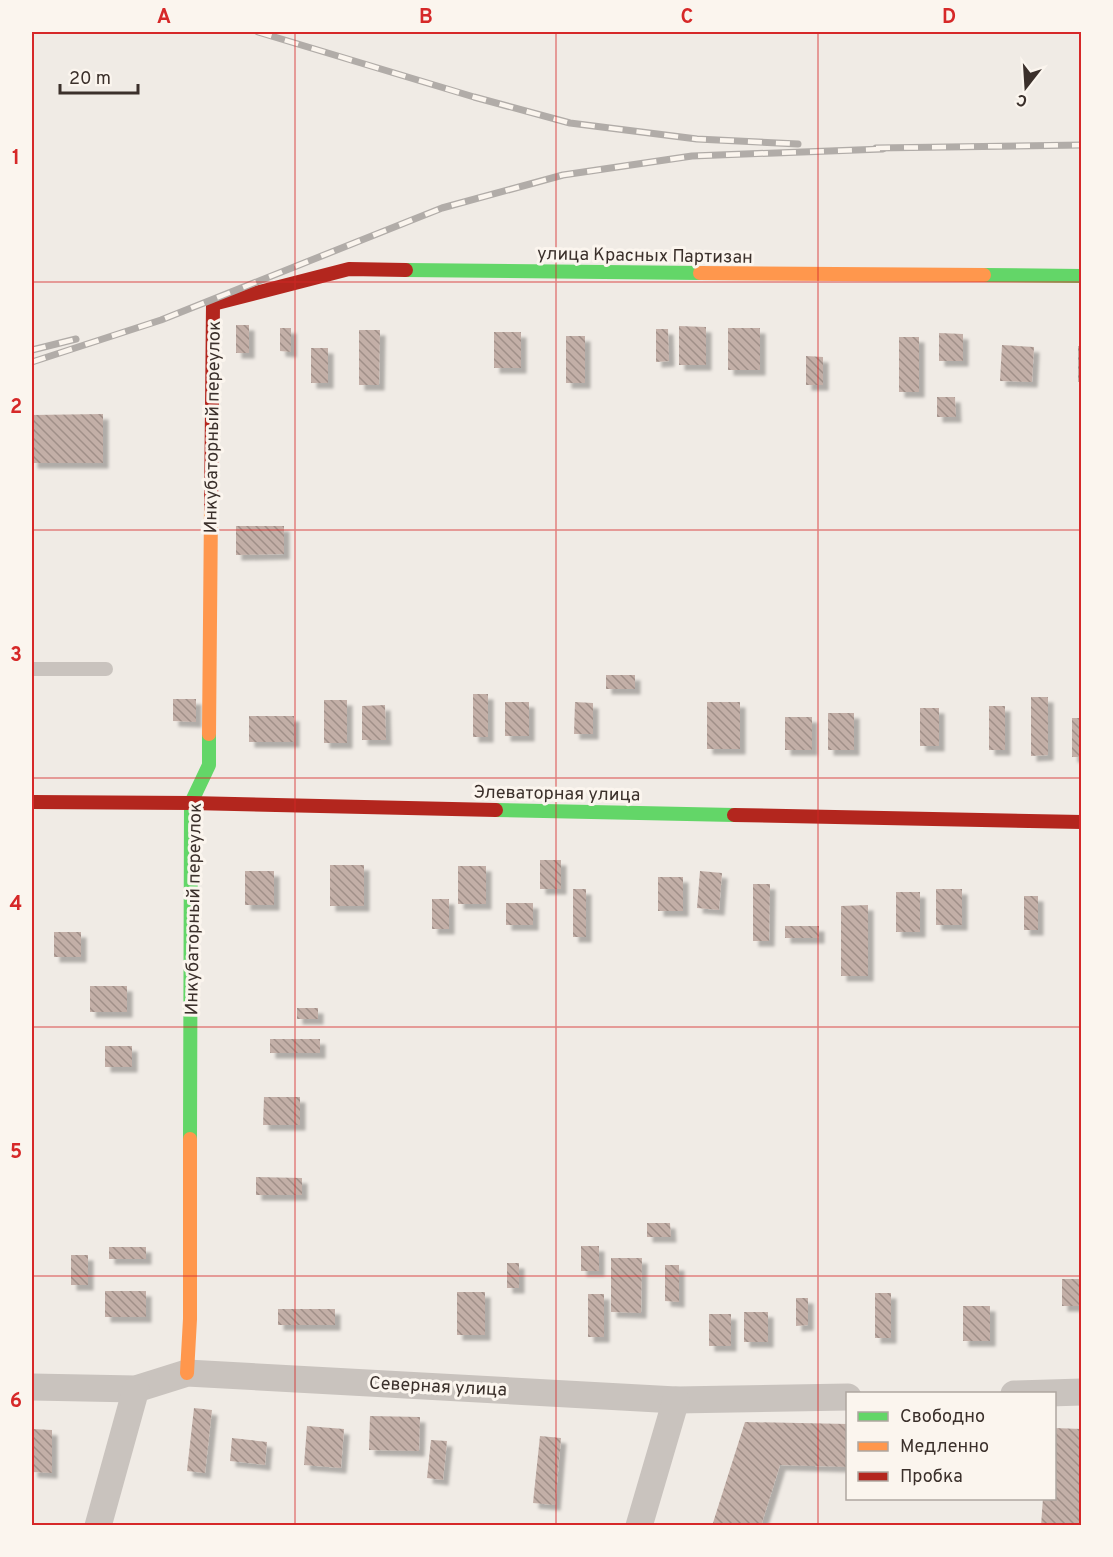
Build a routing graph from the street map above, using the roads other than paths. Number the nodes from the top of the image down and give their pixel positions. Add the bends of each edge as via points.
1 (1082, 276) edge
2 (213, 304) joint
3 (32, 669) edge
4 (106, 669) dead end
5 (32, 802) edge
6 (191, 803) junction
7 (1082, 822) edge
8 (187, 1373) junction
9 (32, 1387) edge
10 (136, 1389) junction
11 (1082, 1392) edge
12 (1056, 1393) edge
13 (846, 1397) edge
14 (676, 1400) junction
15 (98, 1526) edge
16 (639, 1526) edge

1 - 2 street, улица Красных Партизан via 349,269
2 - 6 street, Инкубаторный переулок via 209,765
3 - 4 lane
5 - 6 street, Элеваторная улица
6 - 7 street, Элеваторная улица
6 - 8 street, Инкубаторный переулок
8 - 10 street, Северная улица
8 - 14 street, Северная улица
9 - 10 street, Северная улица
10 - 15 street
11 - 12 street
13 - 14 street, Северная улица
14 - 16 street

